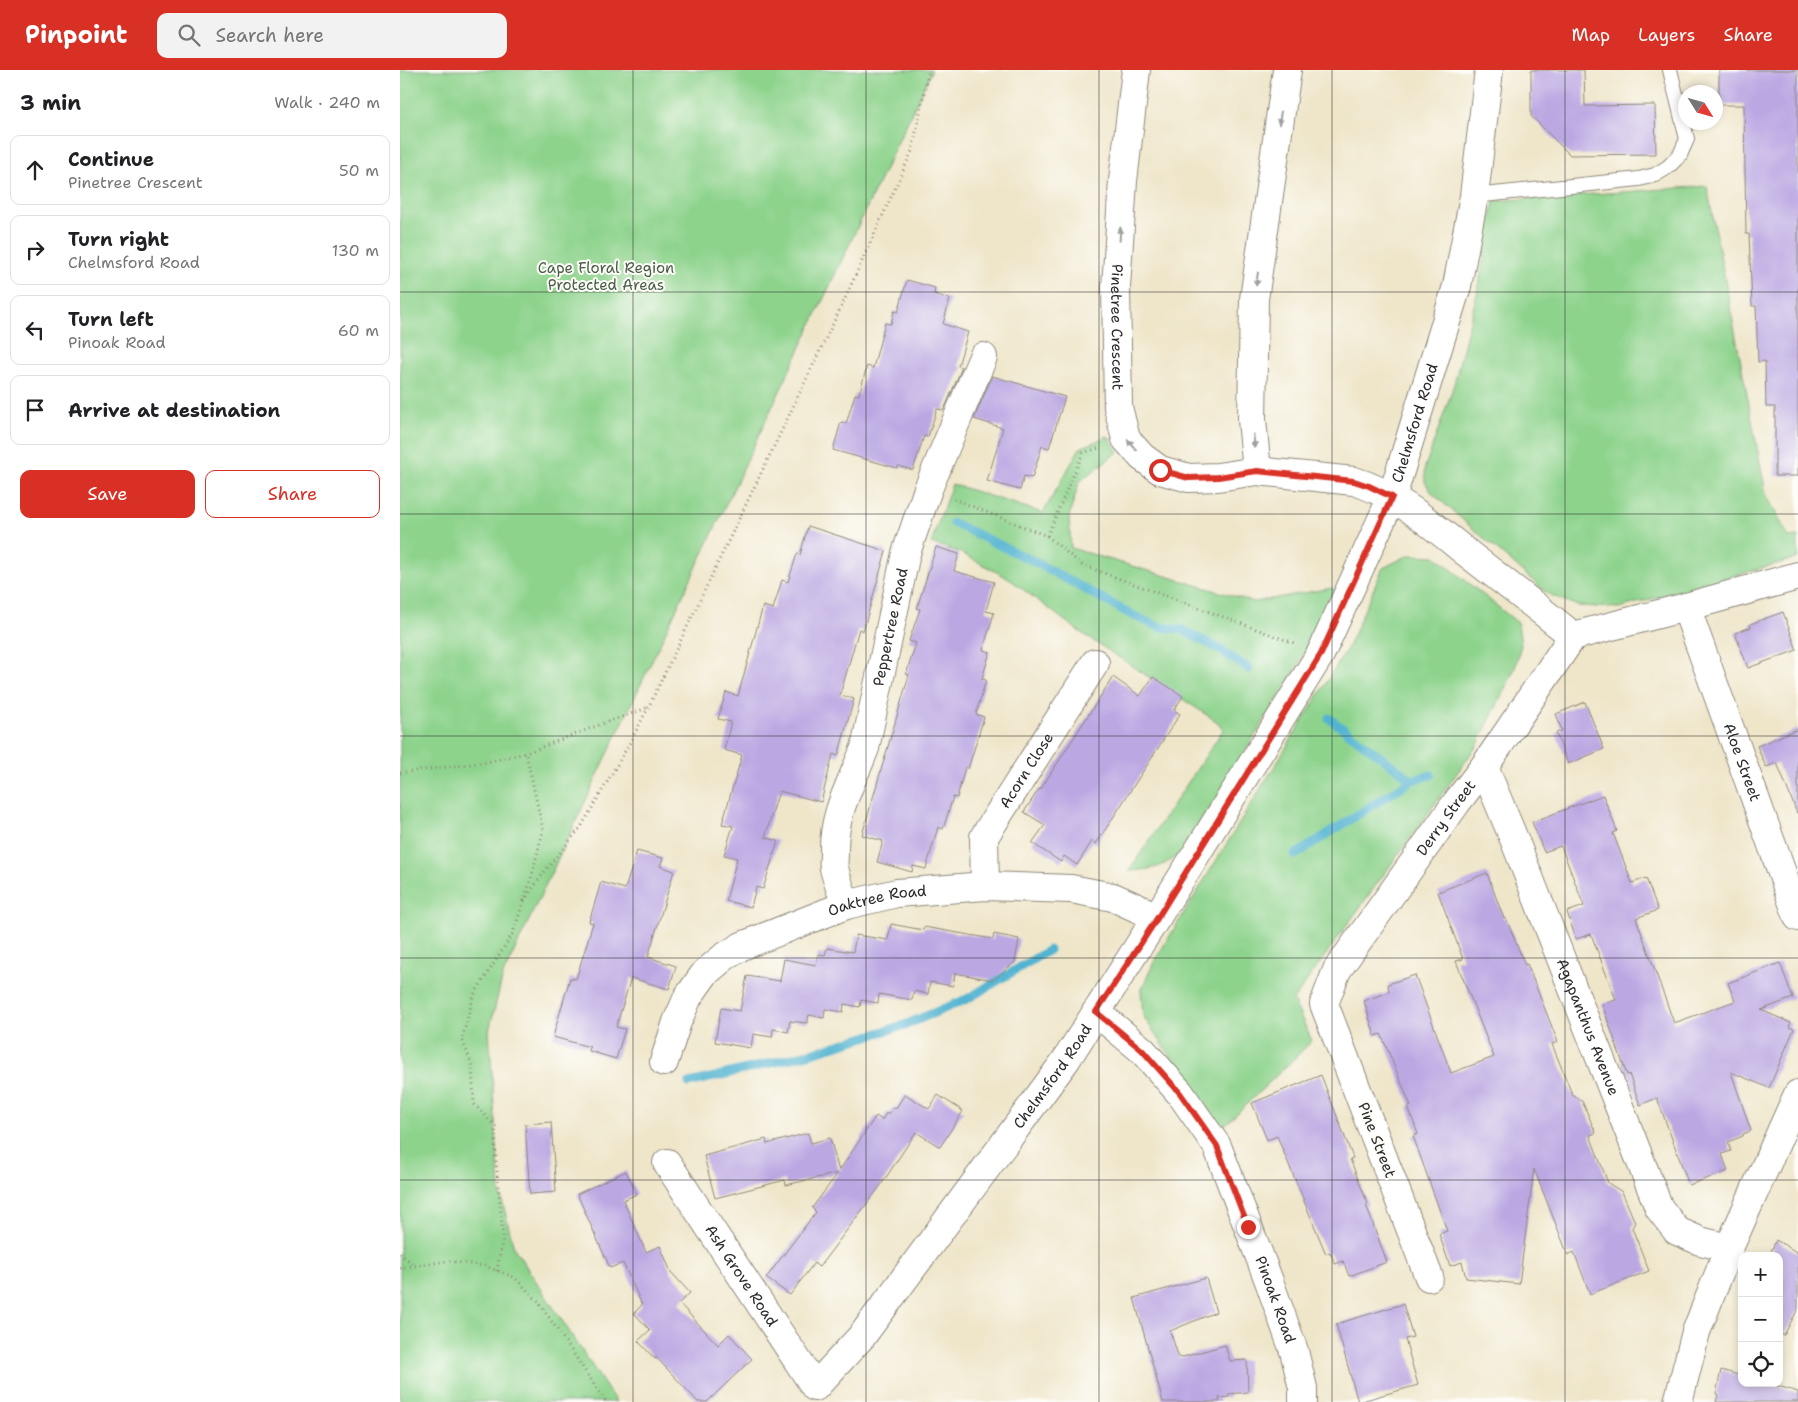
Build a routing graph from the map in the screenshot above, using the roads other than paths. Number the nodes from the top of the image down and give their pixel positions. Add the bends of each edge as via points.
1 (1136, 70) edge
2 (1287, 70) edge
3 (1489, 70) edge
4 (1670, 70) edge
5 (1474, 196) junction
6 (983, 356) dead end
7 (1257, 471) junction
8 (1392, 497) junction
9 (1798, 576) edge
10 (1686, 607) junction
11 (1573, 636) junction
12 (1095, 663) dead end
13 (1484, 767) junction
14 (985, 886) junction
15 (846, 905) junction
16 (1798, 916) edge
17 (1158, 917) junction
18 (1324, 1004) joint
19 (1096, 1012) junction
20 (664, 1062) dead end
21 (1798, 1094) edge
22 (667, 1163) dead end
23 (1729, 1248) junction
24 (1429, 1277) dead end
25 (815, 1387) joint
26 (1302, 1402) edge
27 (1678, 1402) edge

7 -> 1 street, Pinetree Crescent via 1189,478 1160,470 1142,457 1126,439 1118,407 1116,288 1123,181
2 -> 7 street via 1254,299 1252,420
3 - 5 street, Chelmsford Road
4 - 5 lane via 1686,139 1680,155 1668,167 1639,179
5 - 8 street, Chelmsford Road via 1458,286
6 - 15 street, Peppertree Road via 928,489 906,553 865,748 836,821 834,867
7 - 8 street, Pinetree Crescent via 1354,481
8 - 11 street via 1424,518
8 - 17 street, Chelmsford Road via 1321,654
9 - 10 street
10 - 11 street
10 - 16 street, Aloe Street
11 - 13 street, Derry Street
12 - 14 street, Acorn Close via 984,837
13 - 18 street, Derry Street via 1337,970
13 - 23 street, Agapanthus Avenue via 1659,1208 1677,1231
14 - 15 street, Oaktree Road via 897,893
14 - 17 street, Oaktree Road via 1079,891 1113,897
15 - 20 street, Oaktree Road via 742,946 705,973 688,997
17 - 19 street, Chelmsford Road
18 - 24 street, Pine Street
19 - 25 street, Chelmsford Road via 1066,1060 862,1336
19 - 26 street, Pinoak Road via 1142,1050 1180,1093 1217,1146 1294,1351
21 - 23 street
22 - 25 street, Ash Grove Road
23 - 27 street via 1696,1332

